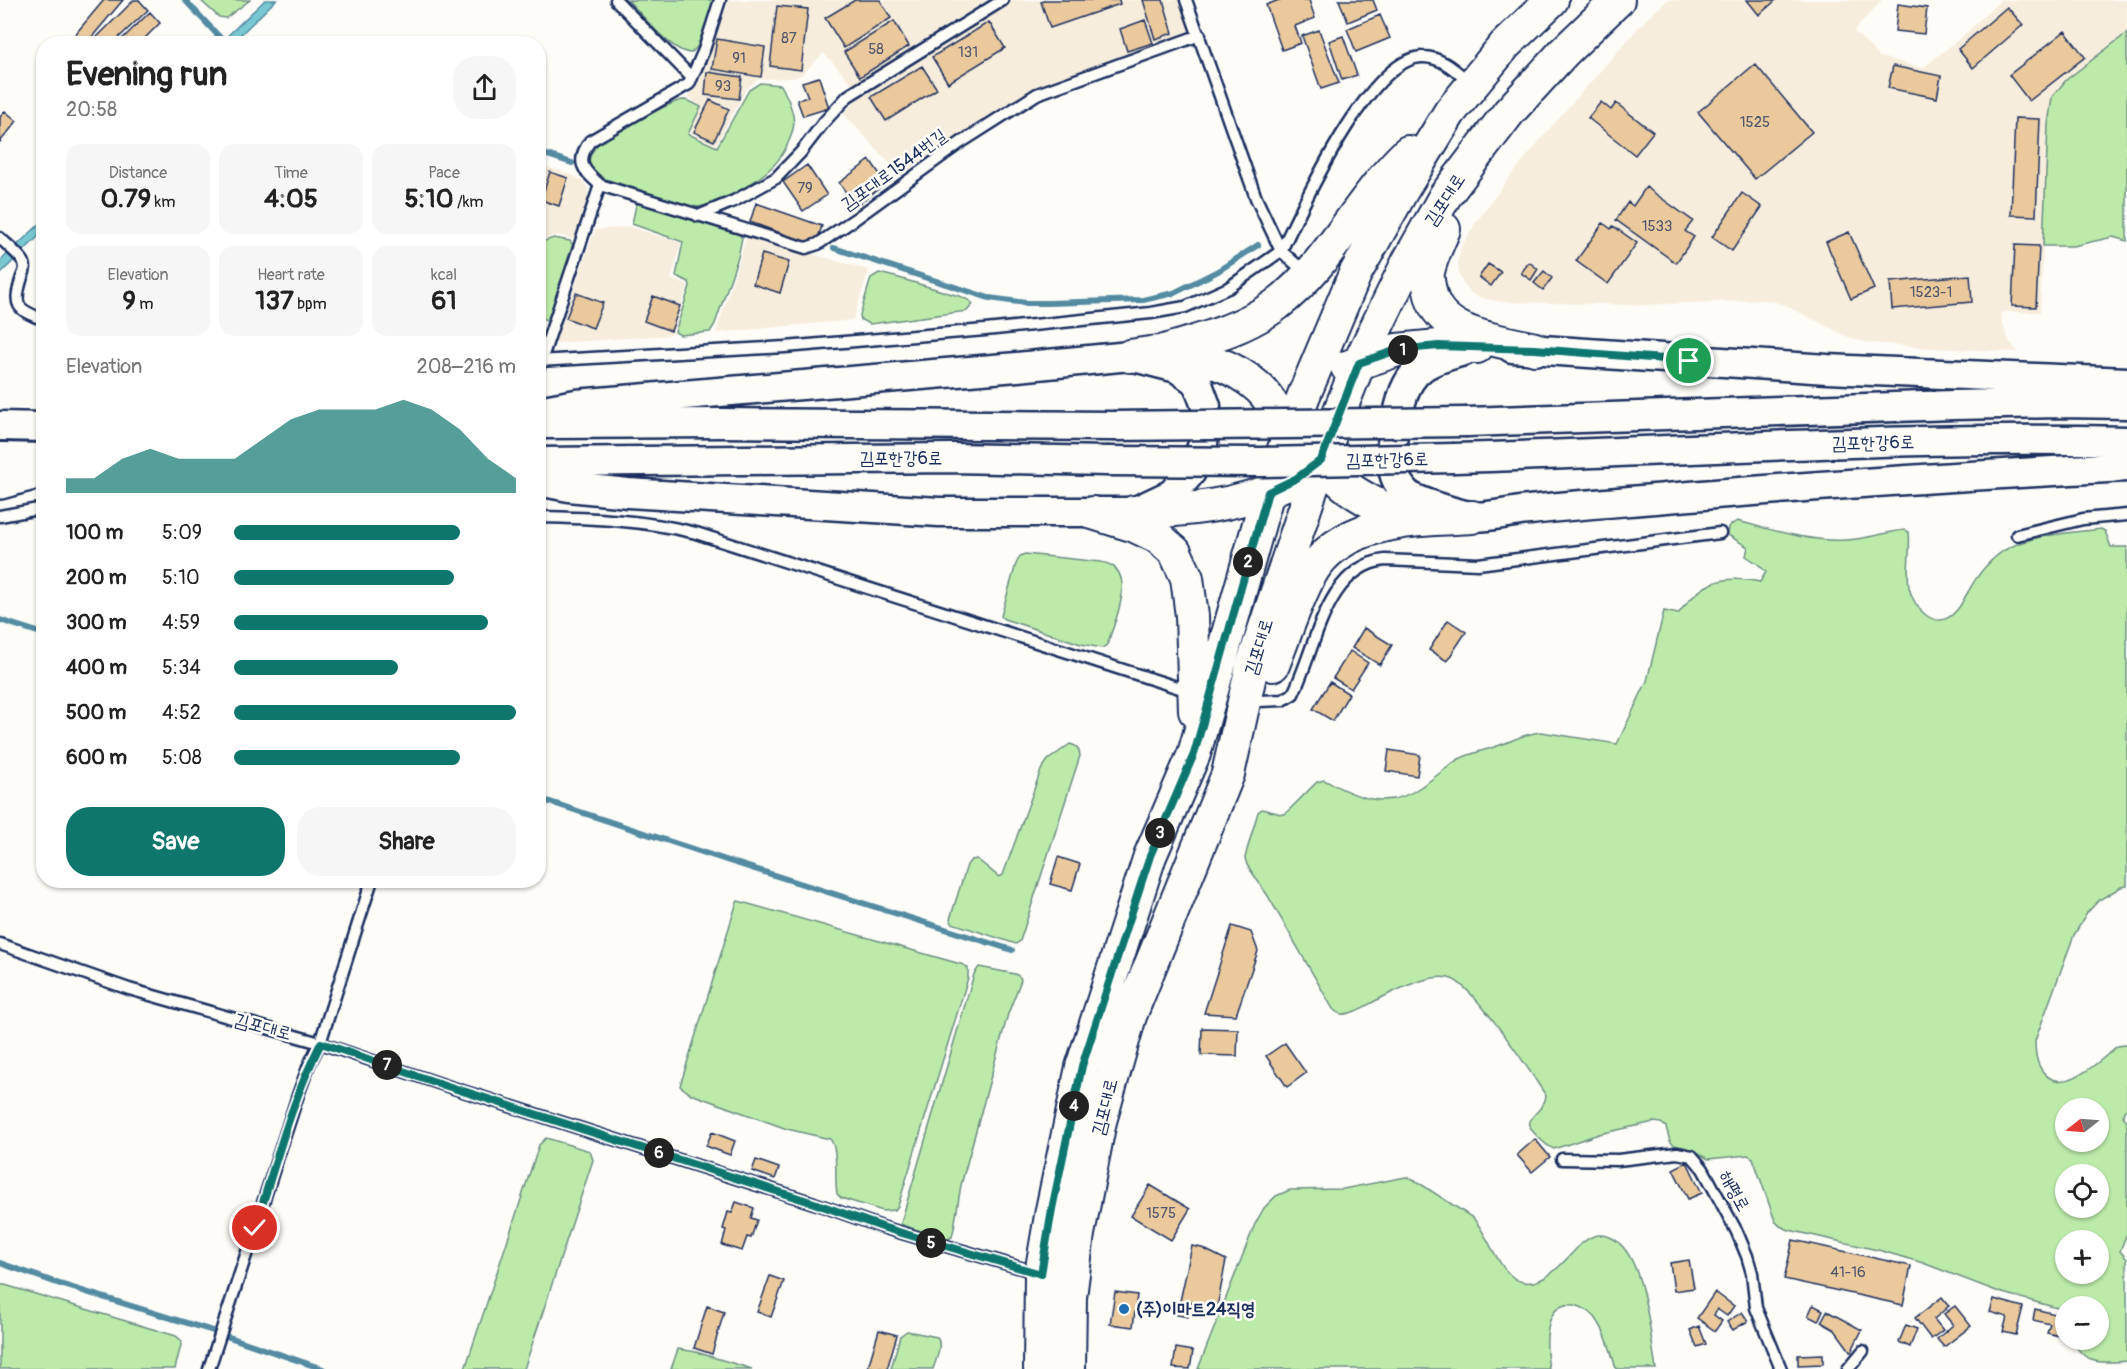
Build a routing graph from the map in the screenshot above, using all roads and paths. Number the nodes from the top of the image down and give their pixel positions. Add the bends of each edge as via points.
1 (616, 0) edge
2 (720, 0) edge
3 (1003, 0) edge
4 (1186, 0) edge
5 (1552, 0) edge
6 (1618, 0) edge
7 (1200, 35) junction
8 (692, 78) junction
9 (1472, 84) junction
10 (1450, 112) junction
11 (1481, 148) junction
12 (600, 185) junction
13 (698, 216) junction
14 (0, 238) edge
15 (1281, 251) junction
16 (1308, 275) junction
17 (36, 317) edge
18 (546, 346) edge
19 (1478, 347) junction
20 (1535, 349) junction
21 (1161, 352) junction
22 (1130, 356) junction
23 (1359, 363) junction
24 (546, 364) edge
25 (2127, 382) edge
26 (1304, 395) junction
27 (2127, 404) edge
28 (546, 410) edge
29 (546, 424) edge
30 (0, 426) edge
31 (36, 427) edge
32 (1287, 440) junction
33 (2127, 441) edge
34 (0, 458) edge
35 (36, 459) edge
36 (546, 462) edge
37 (2127, 467) edge
38 (1309, 469) junction
39 (36, 472) edge
40 (0, 482) edge
41 (546, 483) edge
42 (1268, 492) junction
43 (36, 509) edge
44 (1134, 512) junction
45 (1093, 513) junction
46 (2127, 515) edge
47 (0, 516) edge
48 (546, 517) edge
49 (1472, 517) junction
50 (1409, 520) junction
51 (1720, 532) dead end
52 (2017, 535) dead end
53 (1195, 693) junction
54 (1258, 701) junction
55 (1194, 754) junction
56 (1228, 774) junction
57 (369, 888) edge
58 (0, 944) edge
59 (321, 1043) junction
60 (1562, 1160) dead end
61 (1041, 1274) junction
62 (1863, 1351) dead end
63 (209, 1369) edge
64 (1040, 1369) edge
65 (1068, 1369) edge
66 (1781, 1369) edge
67 (1848, 1369) edge

1 - 8 lane
2 - 8 lane
3 - 13 lane via 848,96 776,178
4 - 7 lane
5 - 9 main road, 김포대로
6 - 11 main road, 김포대로 via 1564,52
7 - 13 lane, 김포대로1544번길 via 1037,94 960,143 818,244 806,248
7 - 15 lane via 1256,198
8 - 12 lane via 688,84 590,141 581,158 583,167
9 - 10 main road, 김포대로
9 - 15 lane via 1435,58 1420,57 1387,75 1350,119
10 - 16 main road via 1405,155
10 - 26 main road, 김포대로 via 1355,274
11 - 20 main road via 1432,258 1428,273 1430,293 1451,325
11 - 23 main road, 김포대로 via 1440,205
12 - 13 lane, 김포대로1544번길
12 - 18 lane
14 - 17 lane via 24,263 17,302
15 - 16 lane
15 - 24 lane via 1227,288 1185,307 1151,313 985,330
16 - 21 main road via 1276,305 1252,320
19 - 20 street
19 - 23 main road via 1397,350
19 - 49 street via 1431,360 1414,374 1395,422 1392,449 1394,476 1407,494
20 - 25 street via 1770,366
21 - 22 main road
21 - 32 main road via 1184,354 1236,372 1260,389 1279,418
22 - 28 street
22 - 44 street via 1177,368 1197,382 1206,406 1203,445 1191,472 1172,494
23 - 26 main road via 1338,371
23 - 38 main road, 김포대로
26 - 32 main road, 김포대로
26 - 38 main road via 1311,441
27 - 29 street, 김포한강6로, bridge via 1953,405 1467,422 1113,426
30 - 31 street
32 - 38 main road
32 - 42 main road, 김포대로
33 - 36 street, 김포한강6로, bridge via 1821,444 1261,462 952,458
34 - 35 street
37 - 49 street via 1749,491
38 - 42 main road
38 - 50 main road via 1332,475 1357,496
38 - 56 main road, 김포대로 via 1304,512 1252,666
39 - 40 highway
41 - 45 street via 628,493 939,512
42 - 44 main road via 1213,505
42 - 55 main road, 김포대로
43 - 47 lane
44 - 45 street
45 - 53 main road via 1150,533 1175,552 1187,578
46 - 52 lane via 2083,519
48 - 53 lane via 651,523 696,533
49 - 50 main road
50 - 54 main road via 1355,535 1334,547 1317,564
51 - 54 lane via 1478,564 1370,562 1352,573 1336,593 1293,693 1283,700
53 - 55 main road
54 - 56 main road
55 - 61 main road, 김포대로 via 1150,856 1082,1066
56 - 65 main road, 김포대로 via 1130,1016 1100,1121 1078,1234
57 - 59 lane
58 - 59 lane, 김포대로 via 129,989
59 - 61 lane, 김포대로 via 885,1228
59 - 63 lane via 298,1095
60 - 66 lane, 해평로 via 1618,1160 1677,1153 1692,1156 1708,1178 1748,1256 1756,1308
61 - 64 main road, 김포대로
62 - 67 lane

